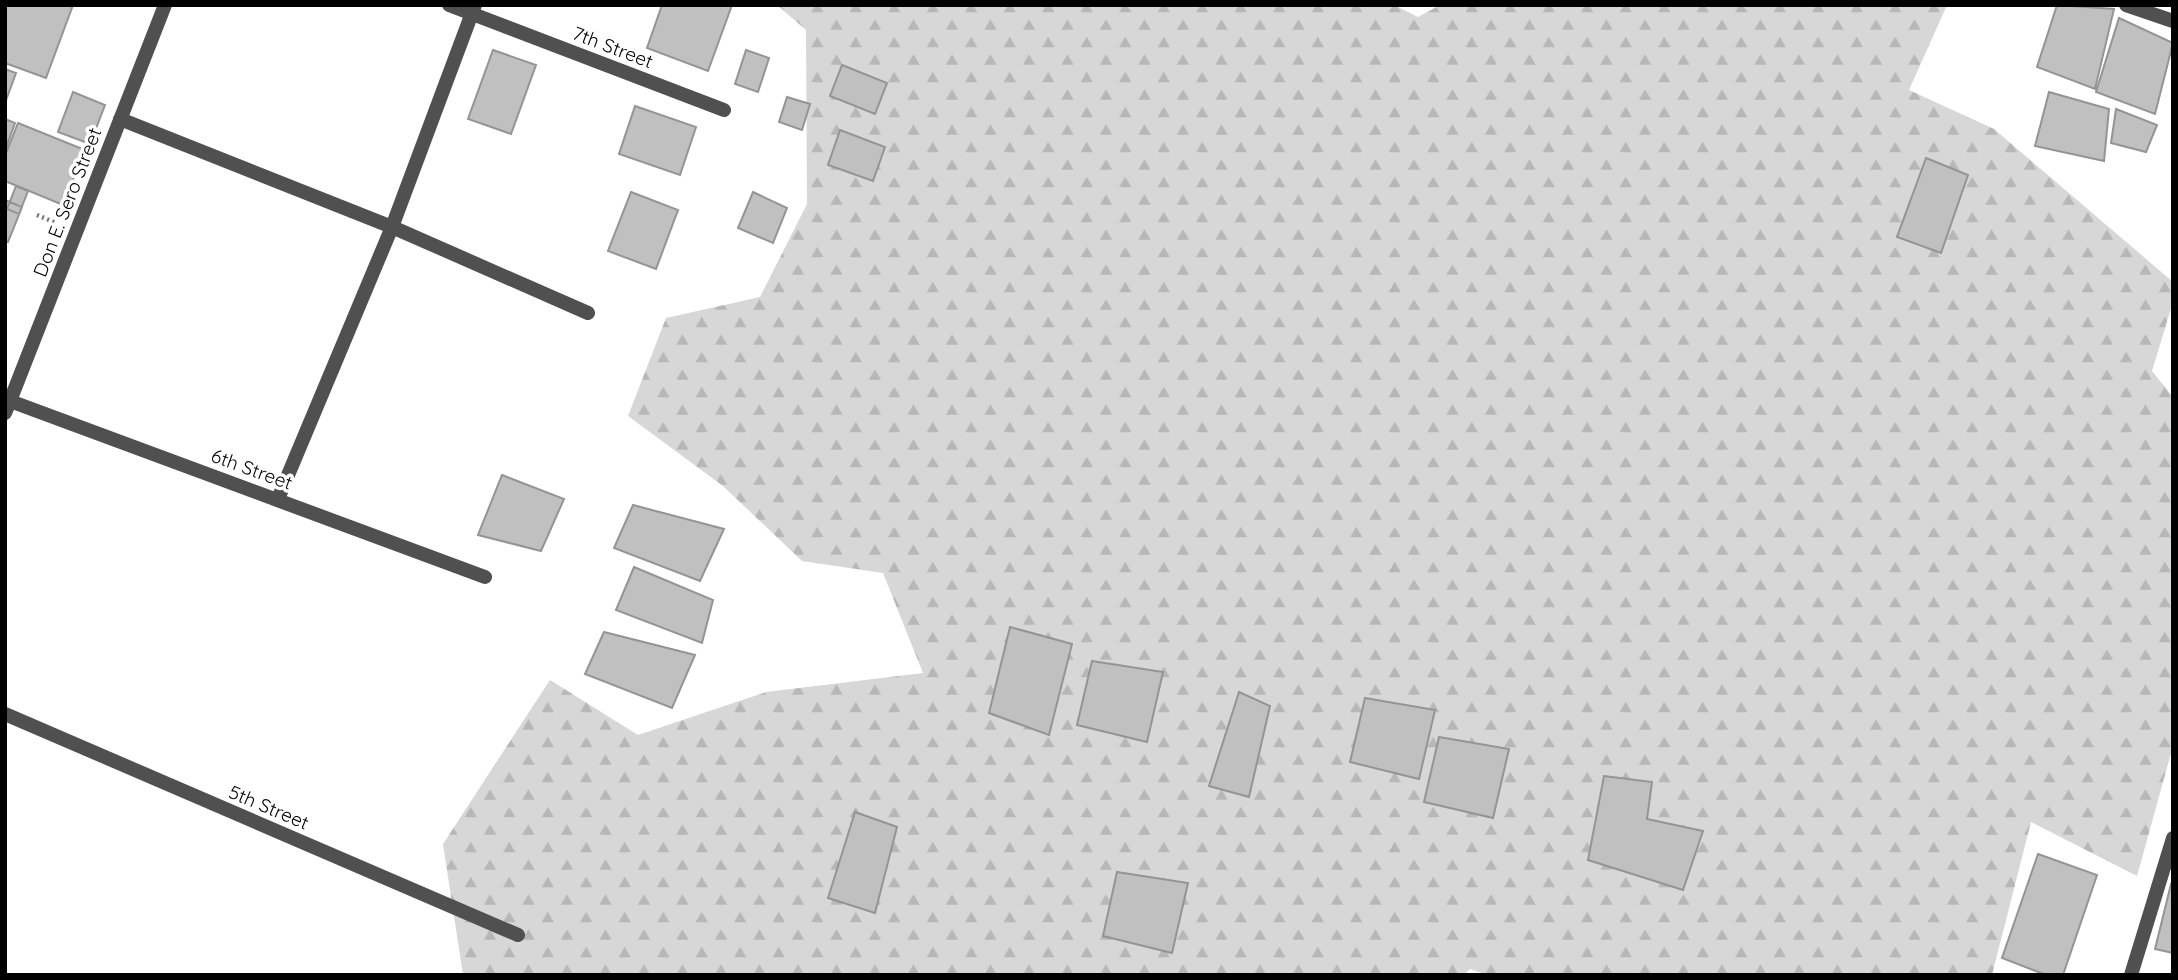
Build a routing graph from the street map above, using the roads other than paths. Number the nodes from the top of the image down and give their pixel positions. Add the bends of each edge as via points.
1 (165, 5) edge
2 (449, 5) edge
3 (2126, 5) edge
4 (473, 9) edge
5 (2173, 21) edge
6 (724, 110) dead end
7 (121, 119) junction
8 (392, 227) junction
9 (587, 313) dead end
10 (7, 405) edge
11 (278, 499) junction
12 (485, 577) dead end
13 (5, 714) edge
14 (2173, 838) edge
15 (2170, 859) edge
16 (518, 935) dead end
17 (2131, 975) edge

1 - 7 street, Don E. Sero Street
2 - 4 street, 7th Street
3 - 5 street
4 - 6 street, 7th Street
4 - 8 street
7 - 8 street
7 - 10 street, Don E. Sero Street
8 - 9 street
8 - 11 street
10 - 11 street, 6th Street
11 - 12 street, 6th Street
13 - 16 street, 5th Street
14 - 15 street
15 - 17 street

